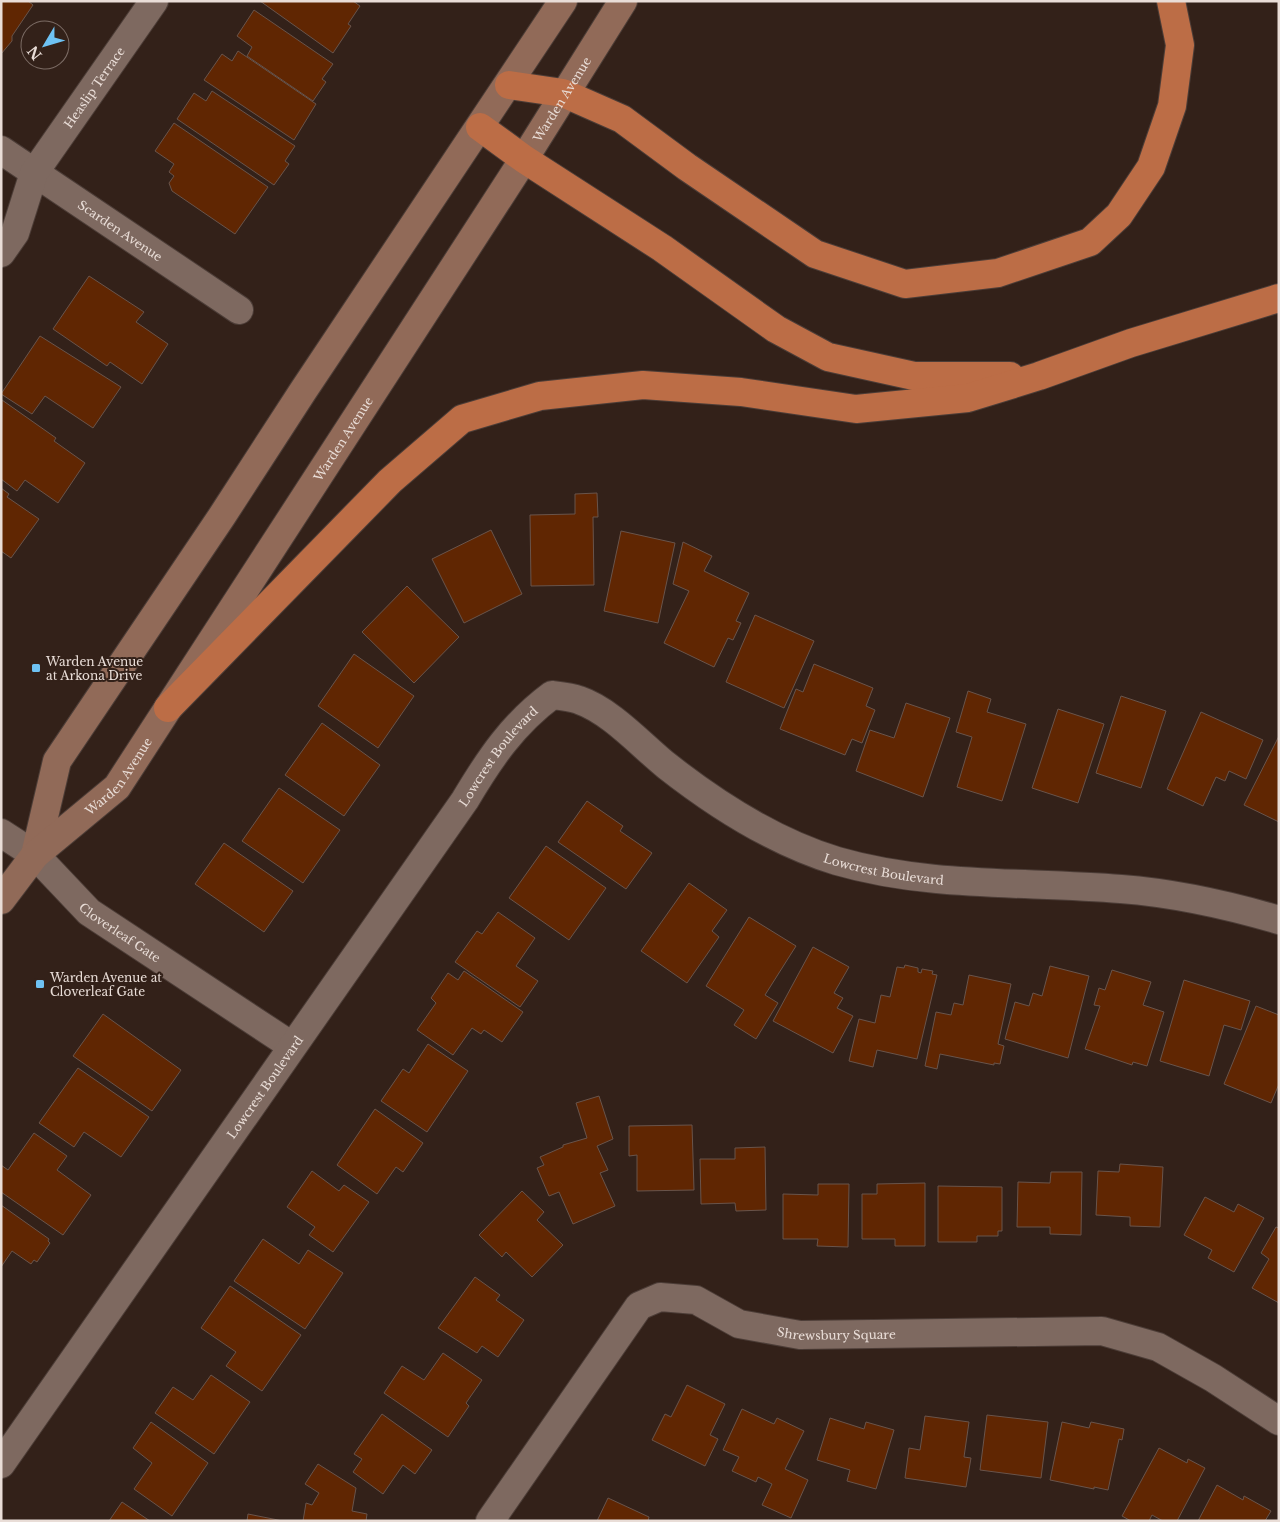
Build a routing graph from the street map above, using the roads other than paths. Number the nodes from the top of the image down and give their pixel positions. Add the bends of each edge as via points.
1 (154, 1) edge
2 (563, 1) edge
3 (623, 1) edge
4 (1171, 1) edge
5 (509, 85) junction
6 (564, 93) junction
7 (480, 127) junction
8 (1, 150) edge
9 (524, 159) junction
10 (34, 173) junction
11 (1, 253) edge
12 (1279, 298) edge
13 (239, 310) dead end
14 (1039, 376) junction
15 (168, 708) junction
16 (1, 833) edge
17 (35, 855) junction
18 (1, 900) edge
19 (1279, 920) edge
20 (292, 1046) junction
21 (1279, 1421) edge
22 (1, 1464) edge
23 (490, 1521) edge

1 - 10 street, Heaslip Terrace
2 - 5 main road, Warden Avenue
3 - 6 main road, Warden Avenue
4 - 6 highway via 1180,45 1172,106 1151,167 1119,215 1090,242 998,273 905,284 815,254 622,119
5 - 6 highway
5 - 7 main road, Warden Avenue
6 - 9 main road, Warden Avenue
7 - 9 highway
7 - 17 main road, Warden Avenue via 57,761
8 - 10 street, Scarden Avenue
9 - 14 highway via 662,248 776,329 828,357 914,376
9 - 15 main road, Warden Avenue
10 - 11 street, Heaslip Terrace via 15,232
10 - 13 street, Scarden Avenue
12 - 14 highway via 1131,343
14 - 15 highway via 968,398 856,409 741,392 643,385 540,396 462,419 390,480
15 - 17 main road, Warden Avenue via 117,787
16 - 17 street, Cloverleaf Gate
17 - 18 main road, Warden Avenue
17 - 20 street, Cloverleaf Gate via 89,912
19 - 20 street, Lowcrest Boulevard via 1122,889 908,877 836,860 791,844 747,823 667,766 600,712 579,700 552,695 535,707 495,751 465,800
20 - 22 street, Lowcrest Boulevard
21 - 23 street, Shrewsbury Square via 1214,1378 1158,1347 1102,1331 800,1335 739,1324 696,1300 660,1297 639,1306

